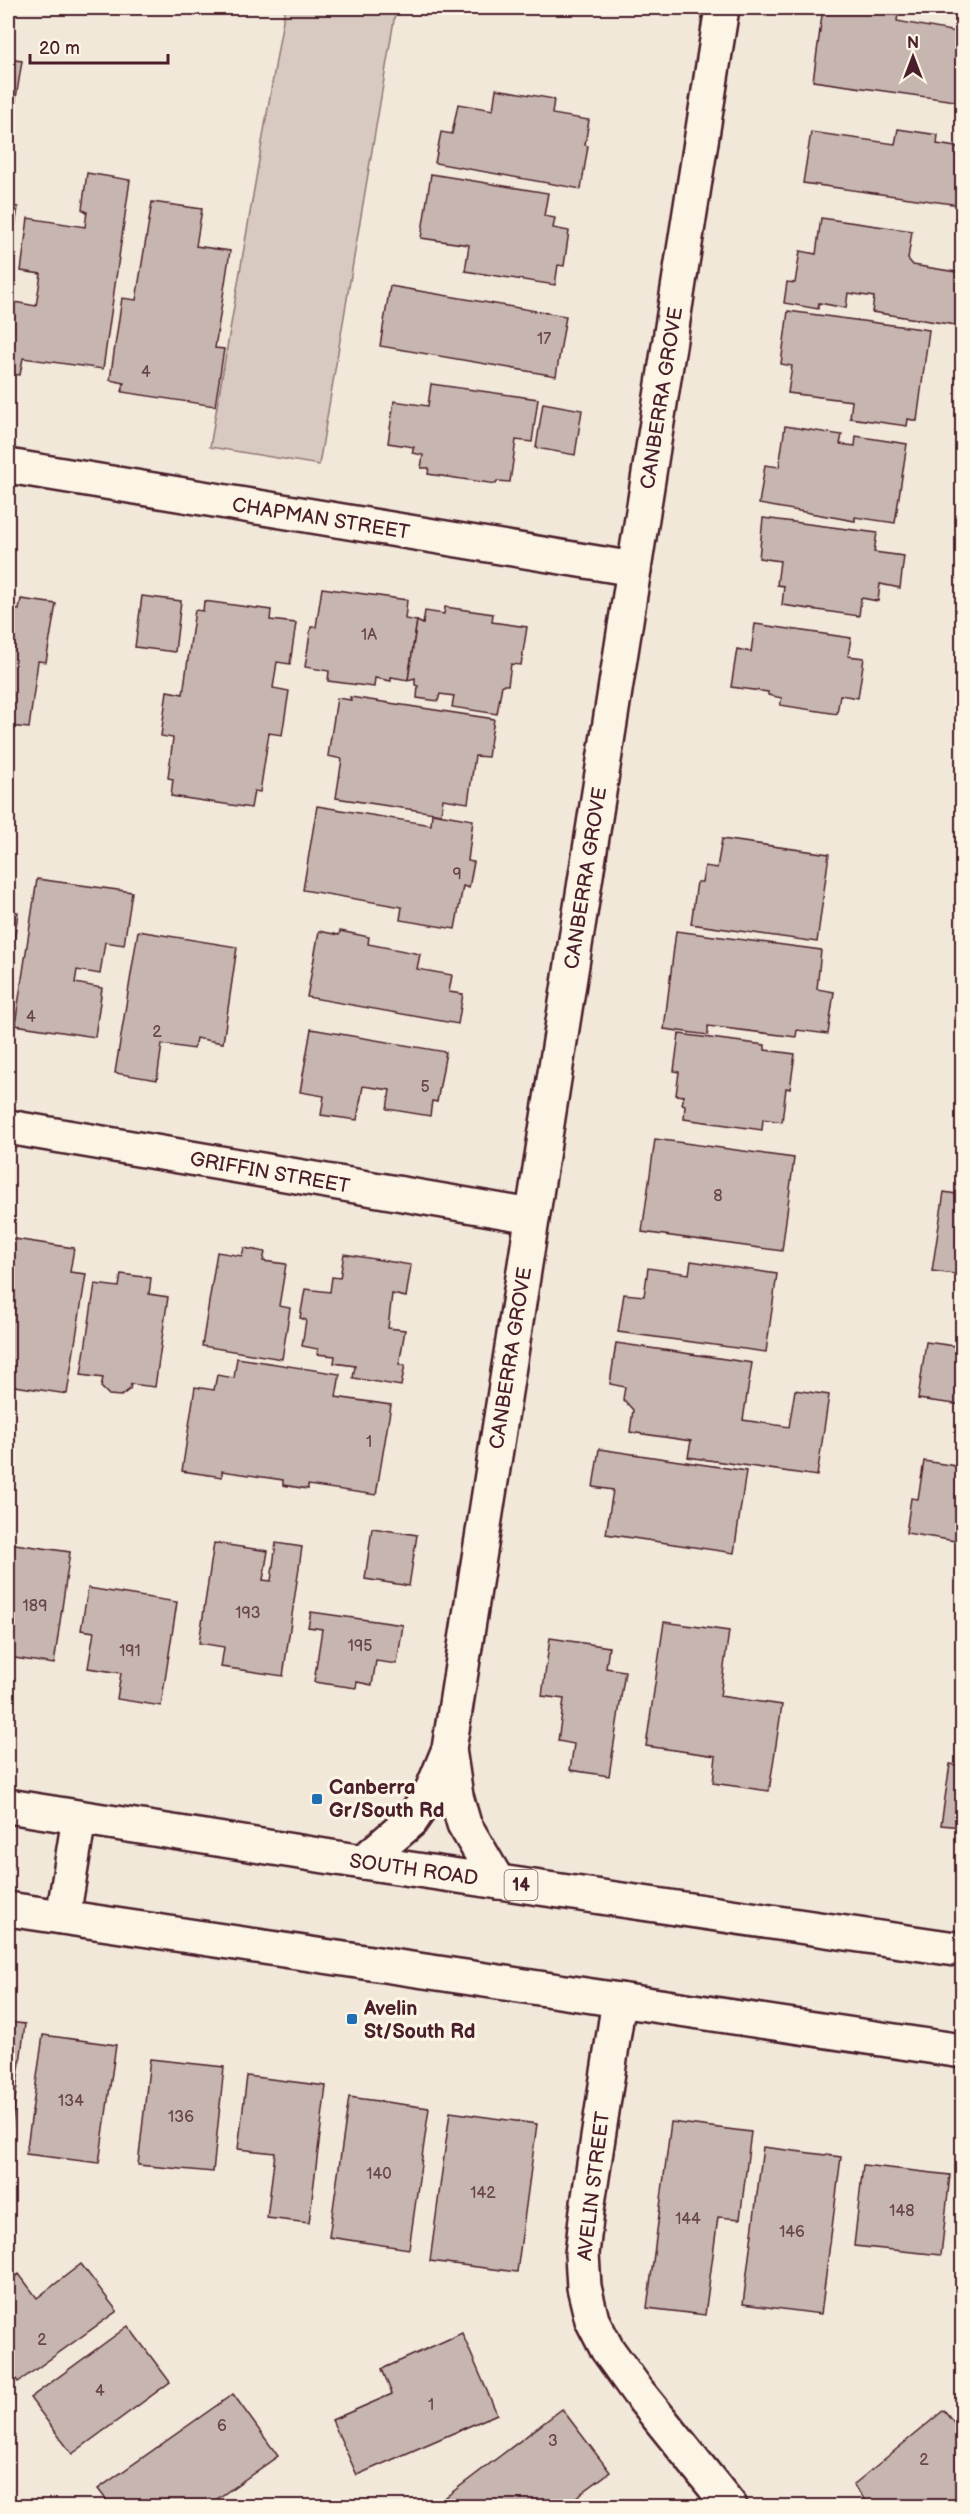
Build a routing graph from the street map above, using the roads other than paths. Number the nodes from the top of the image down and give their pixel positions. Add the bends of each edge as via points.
1 (722, 8) edge
2 (8, 466) edge
3 (634, 569) junction
4 (8, 1127) edge
5 (532, 1216) junction
6 (449, 1749) junction
7 (8, 1806) edge
8 (79, 1818) junction
9 (363, 1862) junction
10 (498, 1882) junction
11 (8, 1909) edge
12 (63, 1917) junction
13 (963, 1950) edge
14 (619, 2000) junction
15 (963, 2051) edge
16 (730, 2506) edge

1 - 3 street, CANBERRA GROVE
2 - 3 street, CHAPMAN STREET
3 - 5 street, CANBERRA GROVE
4 - 5 street, GRIFFIN STREET
5 - 6 street, CANBERRA GROVE
6 - 9 street, CANBERRA GROVE via 432,1790 411,1821
6 - 10 street, CANBERRA GROVE via 464,1824
7 - 8 street, SOUTH ROAD / 14
8 - 9 street, SOUTH ROAD / 14
8 - 12 street
9 - 10 street, SOUTH ROAD / 14
10 - 13 street, SOUTH ROAD / 14
11 - 12 street
12 - 14 street
14 - 15 street
14 - 16 street, AVELIN STREET via 582,2254 591,2320 638,2392

